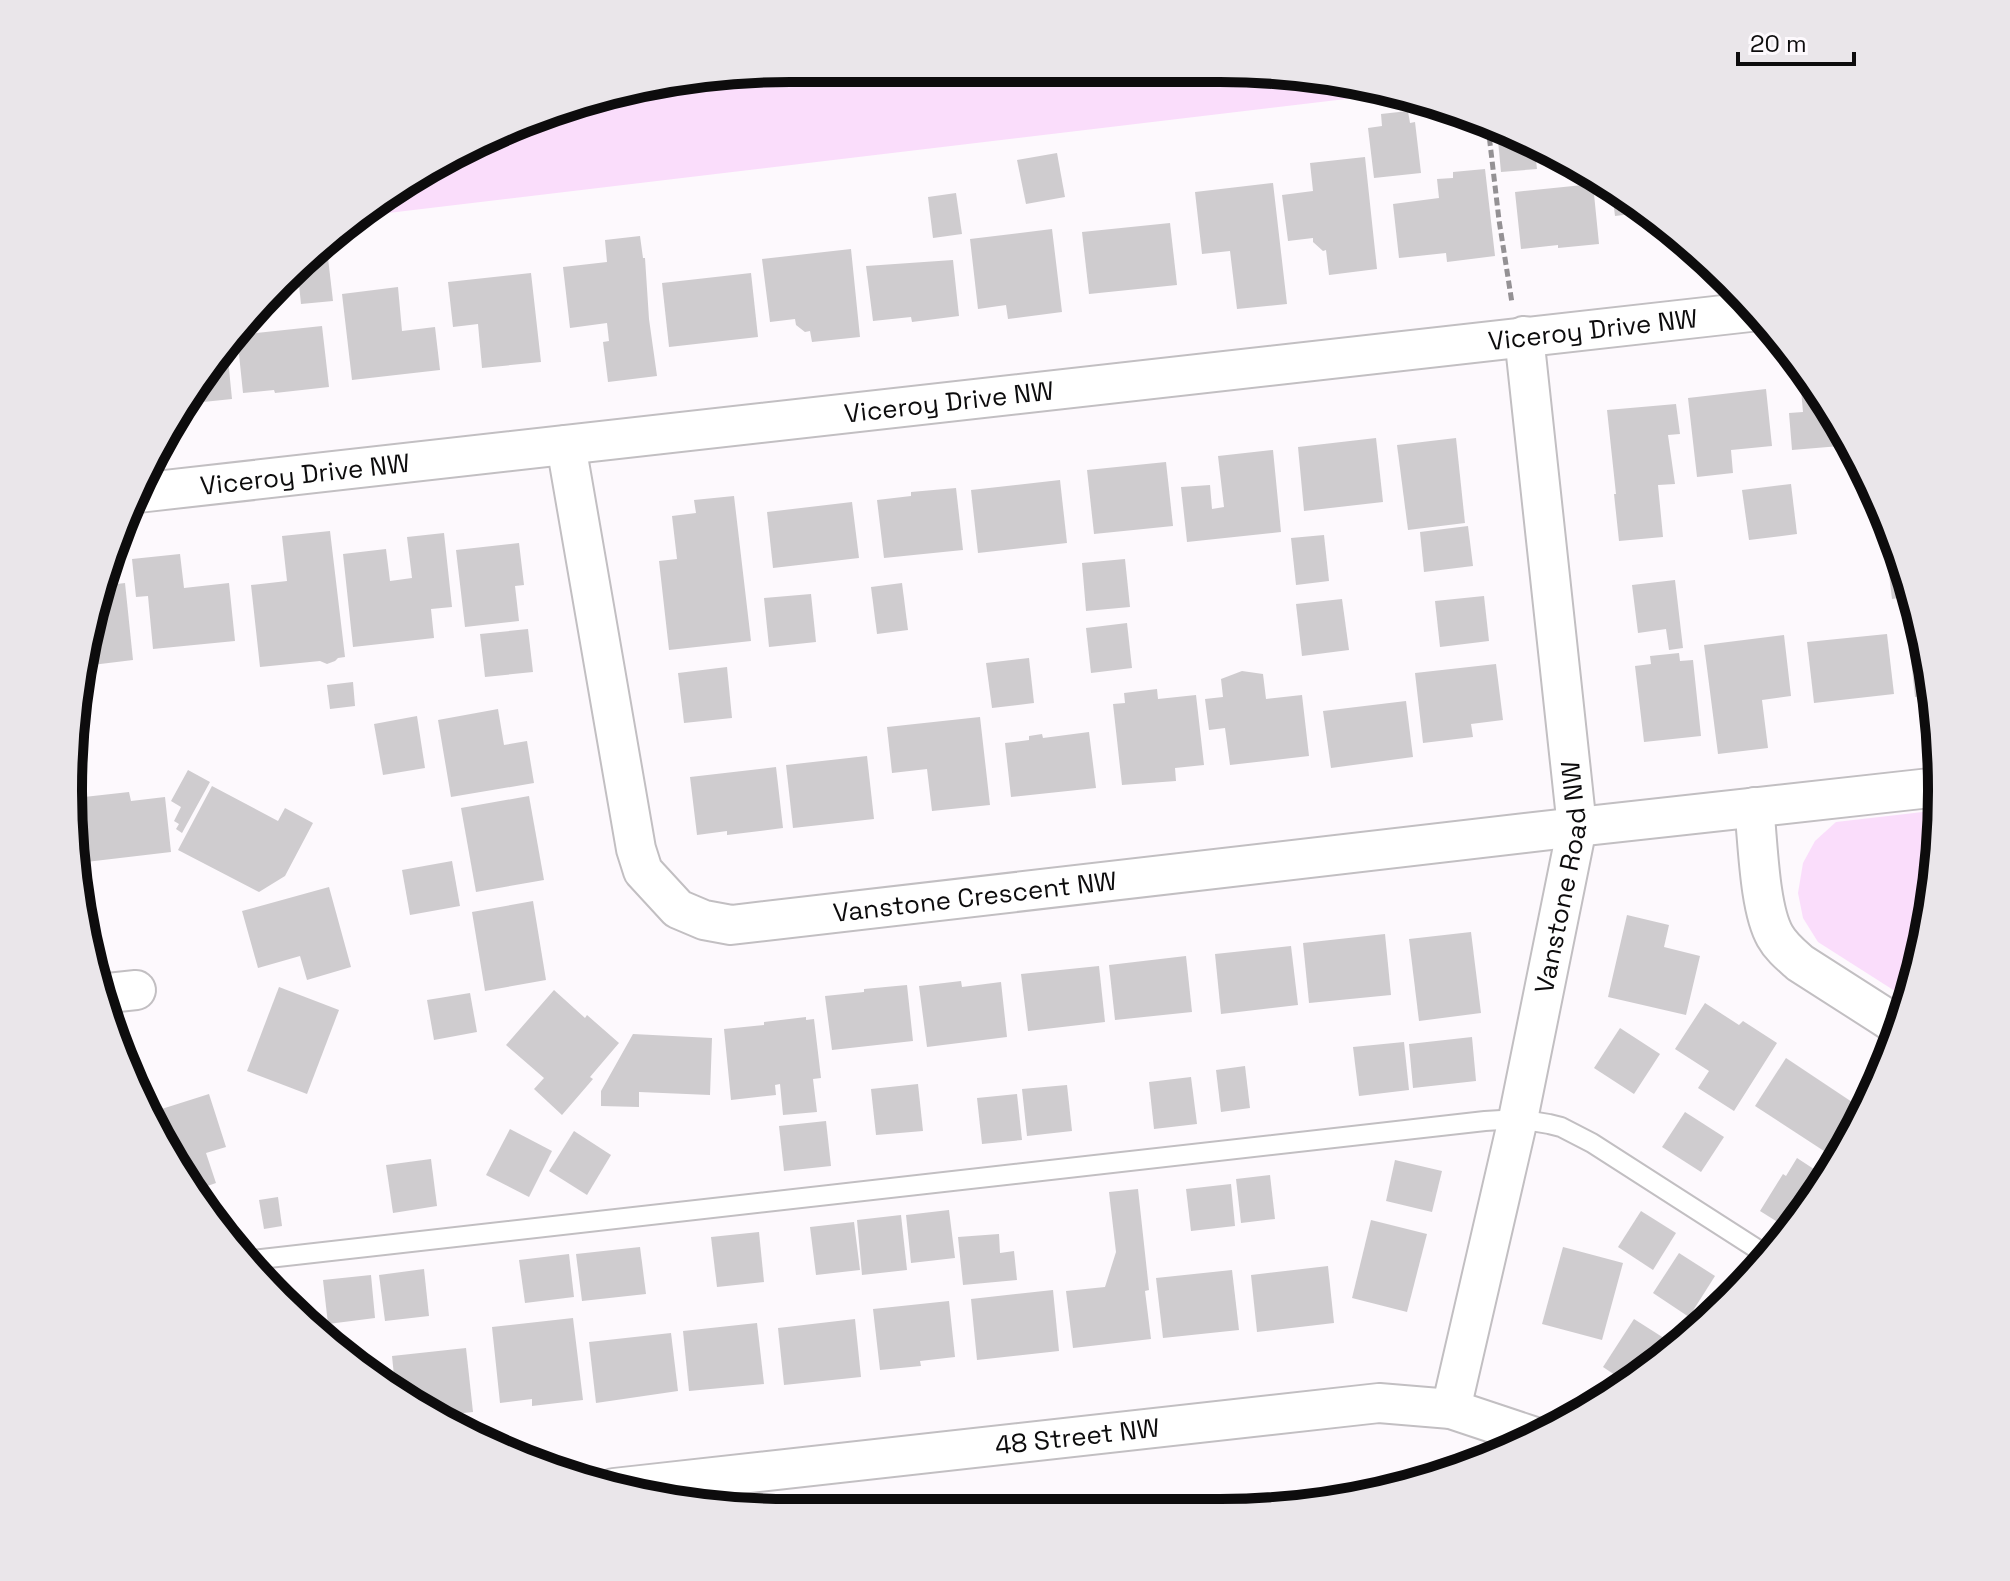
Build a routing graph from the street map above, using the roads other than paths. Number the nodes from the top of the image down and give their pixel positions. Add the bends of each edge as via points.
1 (1742, 313) edge
2 (1518, 337) junction
3 (566, 445) junction
4 (148, 492) edge
5 (1928, 788) edge
6 (1754, 807) junction
7 (1577, 827) junction
8 (1889, 1020) edge
9 (1518, 1119) junction
10 (1759, 1250) edge
11 (259, 1259) edge
12 (1451, 1409) junction
13 (1520, 1432) edge
14 (648, 1484) edge

1 - 2 street, Viceroy Drive NW
2 - 3 street, Viceroy Drive NW
2 - 7 street, Vanstone Road NW
3 - 4 street, Viceroy Drive NW
3 - 7 street, Vanstone Crescent NW via 636,849 655,887 678,909 704,920 731,925
5 - 6 street, Vanstone Crescent NW
6 - 7 street, Vanstone Crescent NW
6 - 8 street via 1765,902 1775,935 1800,963
7 - 9 street, Vanstone Road NW
9 - 10 lane via 1561,1127 1592,1143
9 - 11 lane
9 - 12 street, Vanstone Road NW
12 - 13 street, 48 Street NW
12 - 14 street, 48 Street NW via 1379,1403

